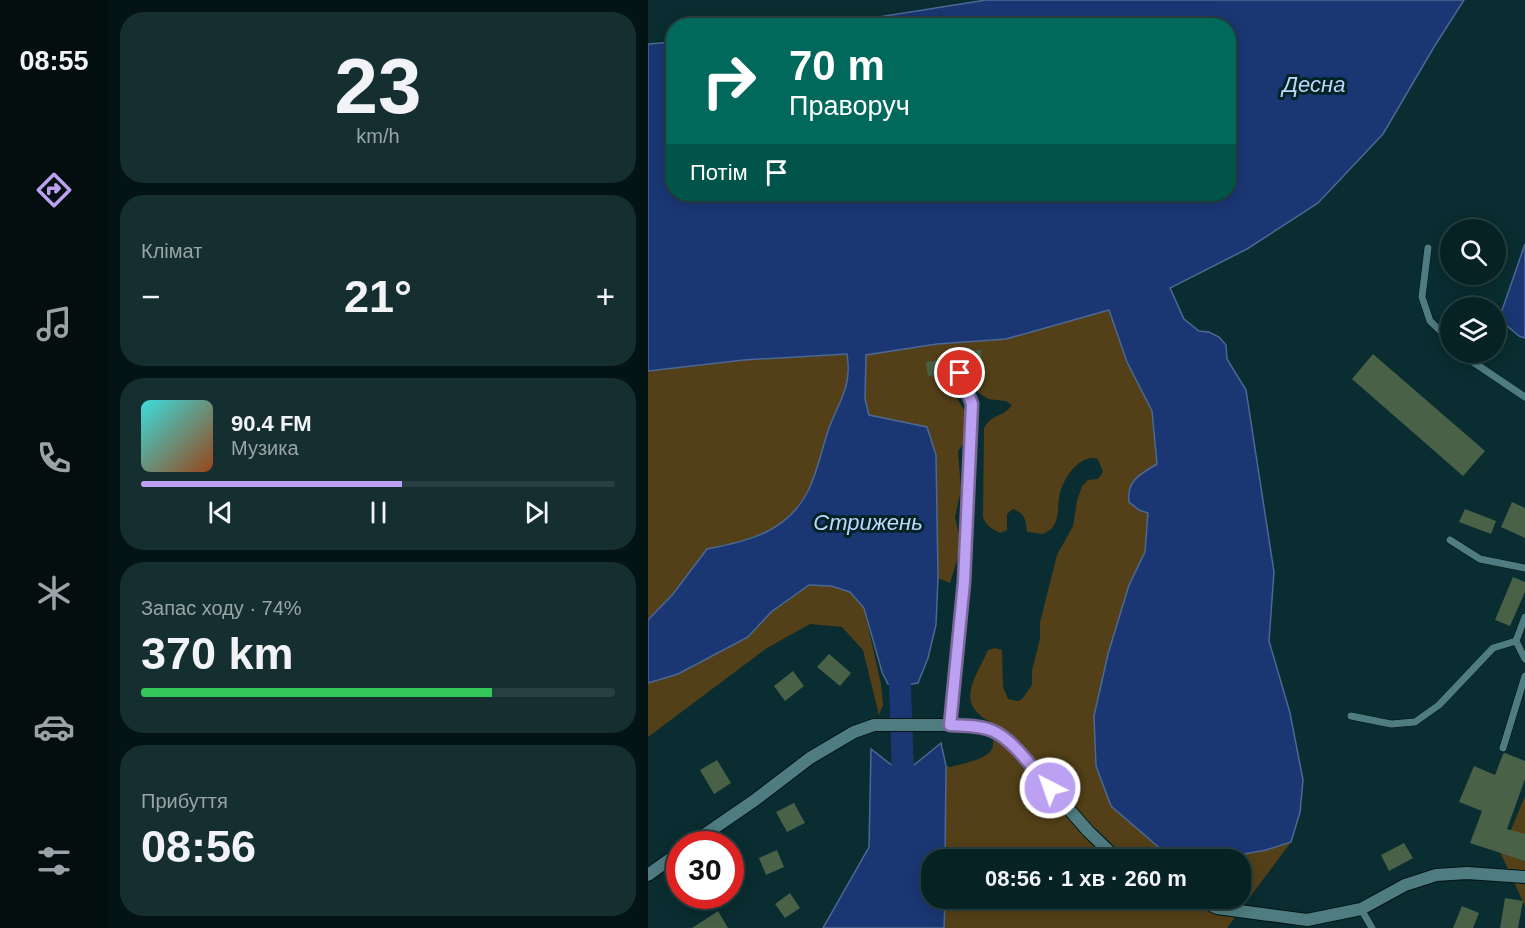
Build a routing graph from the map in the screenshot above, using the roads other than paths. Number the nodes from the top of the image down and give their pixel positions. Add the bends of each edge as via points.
1 (1428, 248) dead end
2 (1440, 330) edge
3 (1474, 363) edge
4 (960, 373) dead end
5 (1525, 397) edge
6 (1450, 540) dead end
7 (1525, 568) edge
8 (1525, 617) edge
9 (1516, 641) junction
10 (1525, 659) edge
11 (1525, 676) edge
12 (1351, 716) dead end
13 (945, 725) junction
14 (1503, 748) dead end
15 (710, 831) edge
16 (1107, 849) edge
17 (666, 862) edge
18 (648, 875) edge
19 (1525, 877) edge
20 (1223, 909) edge
21 (1361, 909) junction
22 (1307, 924) edge
23 (1372, 928) edge

1 - 2 lane via 1422,297 1430,321
3 - 5 lane
4 - 13 lane via 972,404 964,582
6 - 7 lane via 1479,559
8 - 9 lane
9 - 10 lane
9 - 12 lane via 1493,648 1439,705 1415,722 1390,724
11 - 14 lane
13 - 15 street via 874,725 854,732 810,758
13 - 16 street via 993,731 1010,742
17 - 18 street
19 - 21 street via 1436,875 1405,885
20 - 22 street
21 - 22 street
21 - 23 lane

